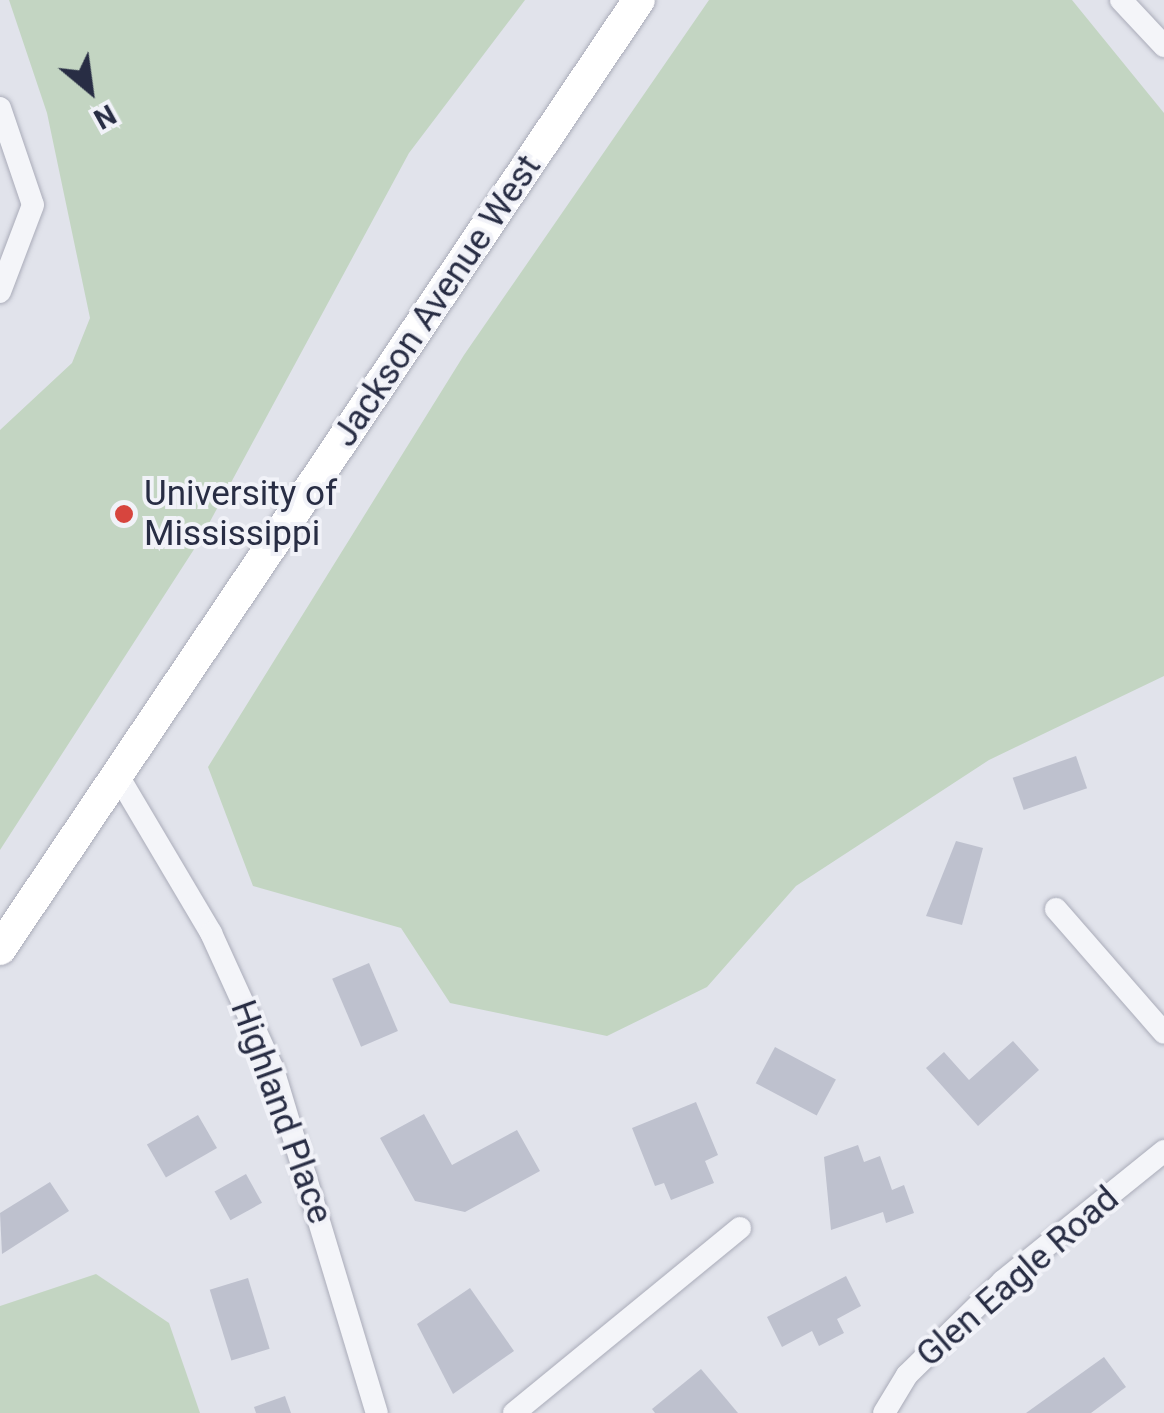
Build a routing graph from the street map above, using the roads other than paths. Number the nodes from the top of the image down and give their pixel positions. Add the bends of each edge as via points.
1 (639, 0) edge
2 (1121, 0) edge
3 (1164, 46) edge
4 (0, 108) edge
5 (0, 292) edge
6 (118, 774) junction
7 (1056, 909) dead end
8 (0, 949) edge
9 (1164, 1032) edge
10 (1164, 1151) edge
11 (740, 1228) dead end
12 (377, 1413) edge
13 (514, 1413) edge
14 (884, 1413) edge

1 - 6 main road, Jackson Avenue West
2 - 3 street
4 - 5 street via 33,205
6 - 8 main road, Jackson Avenue West
6 - 12 street, Highland Place via 211,934 273,1069
7 - 9 street
10 - 14 street, Glen Eagle Road via 1002,1281 906,1375
11 - 13 street

